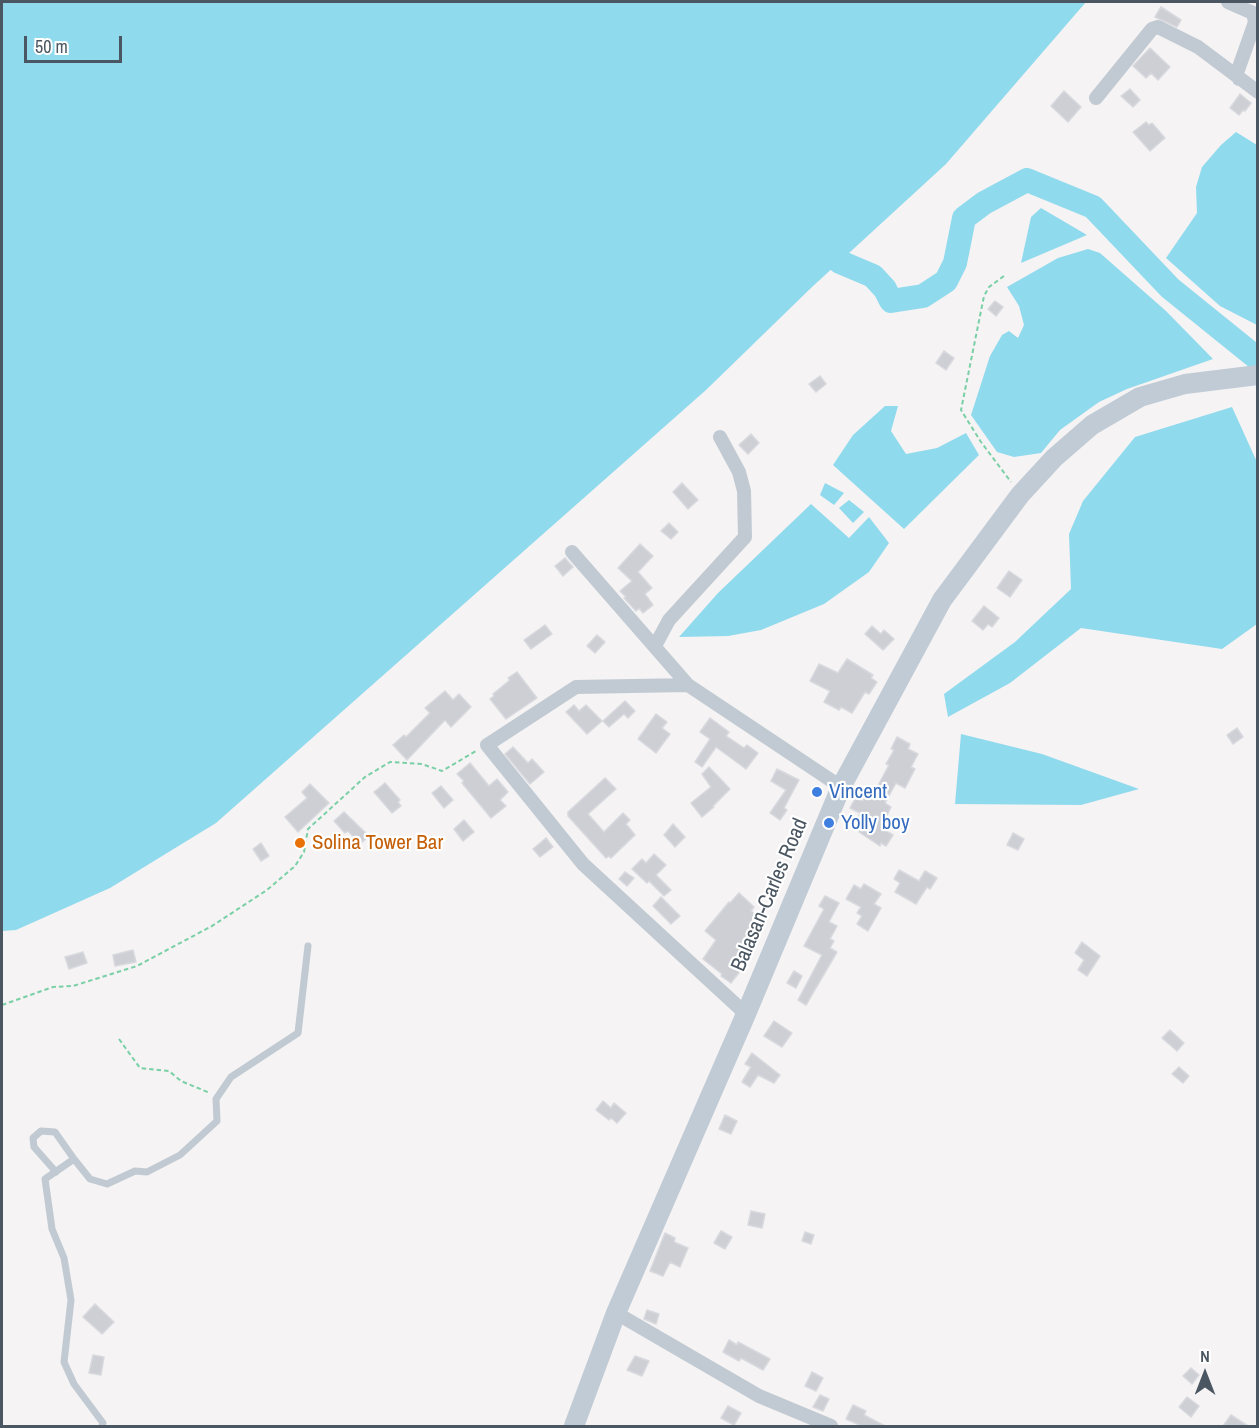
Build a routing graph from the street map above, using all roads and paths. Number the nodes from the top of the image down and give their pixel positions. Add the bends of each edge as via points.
1 (1228, 2) edge
2 (1239, 80) junction
3 (1257, 92) edge
4 (1096, 98) dead end
5 (1004, 276) dead end
6 (1255, 375) edge
7 (720, 437) dead end
8 (1020, 495) junction
9 (573, 552) dead end
10 (655, 646) junction
11 (688, 685) junction
12 (487, 745) junction
13 (841, 787) junction
14 (308, 946) dead end
15 (2, 1005) edge
16 (746, 1014) junction
17 (119, 1039) dead end
18 (216, 1099) junction
19 (74, 1159) junction
20 (56, 1172) junction
21 (616, 1313) junction
22 (102, 1426) edge
23 (574, 1426) edge
24 (831, 1426) edge

1 - 2 street via 1253,13 1255,22 1237,73
2 - 3 street
2 - 4 street via 1198,47 1158,27 1152,29
5 - 8 path via 984,296 961,410
6 - 8 main road, Balasan-Carles Road via 1185,384 1140,397 1092,425
7 - 10 street via 739,472 744,491 745,537 669,620
8 - 13 main road, Balasan-Carles Road via 942,600
9 - 10 street
10 - 11 street
11 - 12 street via 576,687
11 - 13 street
12 - 15 path via 442,771 422,764 390,762 365,777 308,829 304,852 295,866 267,890 212,926 137,966 73,986 53,987
12 - 16 street via 584,864
13 - 16 main road, Balasan-Carles Road
14 - 18 lane via 298,1032 231,1077
16 - 21 main road, Balasan-Carles Road
17 - 18 path via 140,1068 169,1071
18 - 19 lane via 217,1122 180,1155 147,1172 135,1171 107,1184 90,1179
19 - 20 lane
19 - 20 lane via 55,1132 41,1131 33,1138 34,1147
20 - 22 lane via 45,1179 52,1229 64,1257 71,1300 64,1362
21 - 23 main road, Balasan-Carles Road
21 - 24 street via 759,1396

